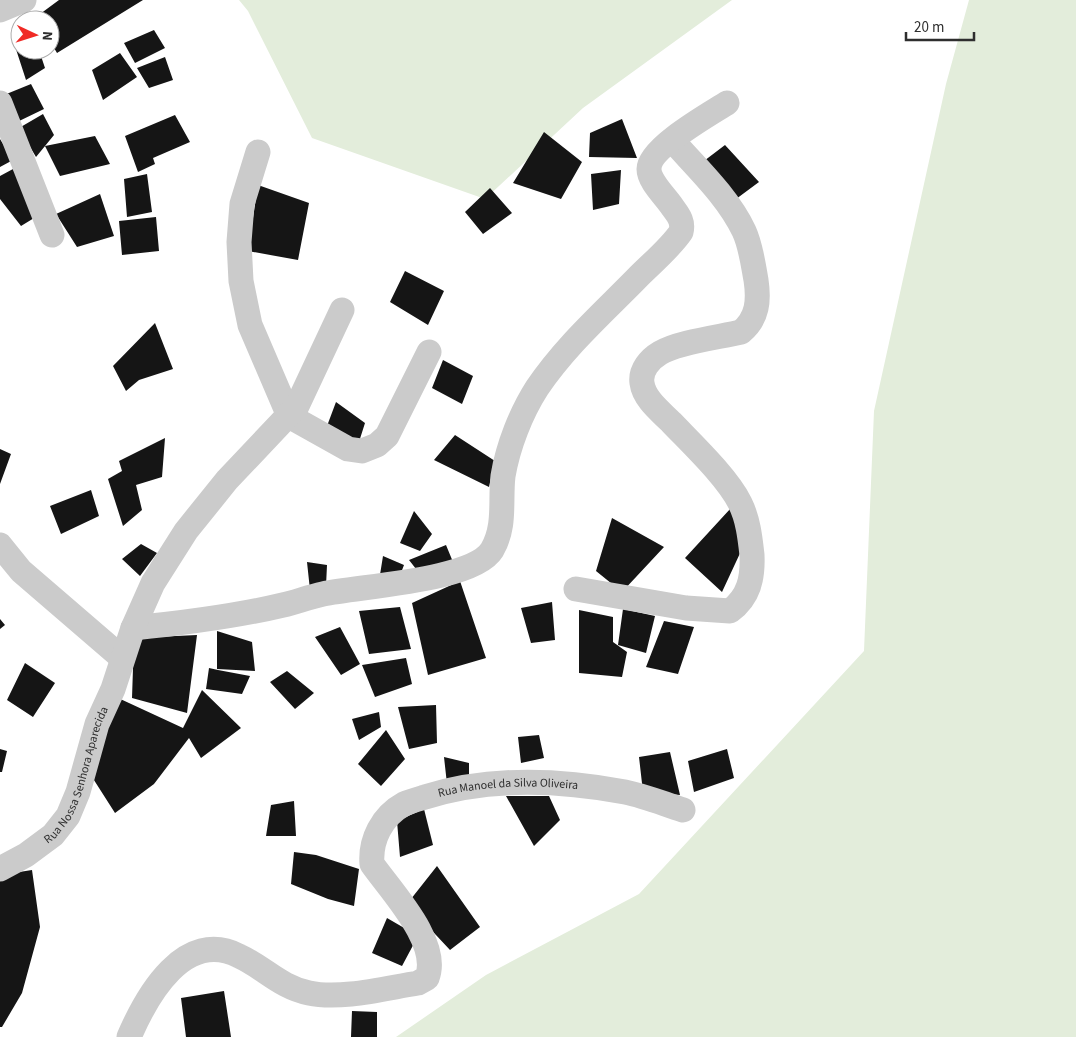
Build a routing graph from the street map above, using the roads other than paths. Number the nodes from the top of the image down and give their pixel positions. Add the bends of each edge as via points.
1 (24, 0) edge
2 (0, 10) edge
3 (0, 102) edge
4 (727, 103) dead end
5 (672, 140) junction
6 (258, 152) dead end
7 (52, 235) dead end
8 (342, 310) dead end
9 (429, 352) dead end
10 (289, 416) junction
11 (0, 545) edge
12 (576, 590) dead end
13 (132, 628) junction
14 (122, 658) junction
15 (683, 810) dead end
16 (0, 868) edge
17 (130, 1037) edge

1 - 2 street
3 - 7 street
4 - 5 street
5 - 12 street via 728,204 744,231 753,261 756,310 751,324 741,332 661,352 649,361 642,383 650,400 708,460 740,502 750,532 749,592 730,611 686,608
5 - 13 street via 657,152 649,168 651,178 681,219 681,232 565,350 536,389 516,429 503,476 499,535 492,551 483,560 404,583 321,594 284,605 200,621
6 - 10 street via 242,204 241,280 250,326
8 - 10 street, Rua Nossa Senhora Aparecida via 320,360
9 - 10 street via 387,436 377,445 362,451 348,449
10 - 13 street, Rua Nossa Senhora Aparecida via 228,480 186,531 153,584
11 - 14 street via 21,571
13 - 14 street, Rua Nossa Senhora Aparecida
14 - 16 street, Rua Nossa Senhora Aparecida via 68,816 52,835 26,855
15 - 17 street, Rua Manoel da Silva Oliveira via 626,793 529,783 439,793 404,804 384,821 374,838 372,864 417,925 427,948 427,978 418,983 347,994 311,994 288,988 241,956 227,950 212,949 193,953 153,989

